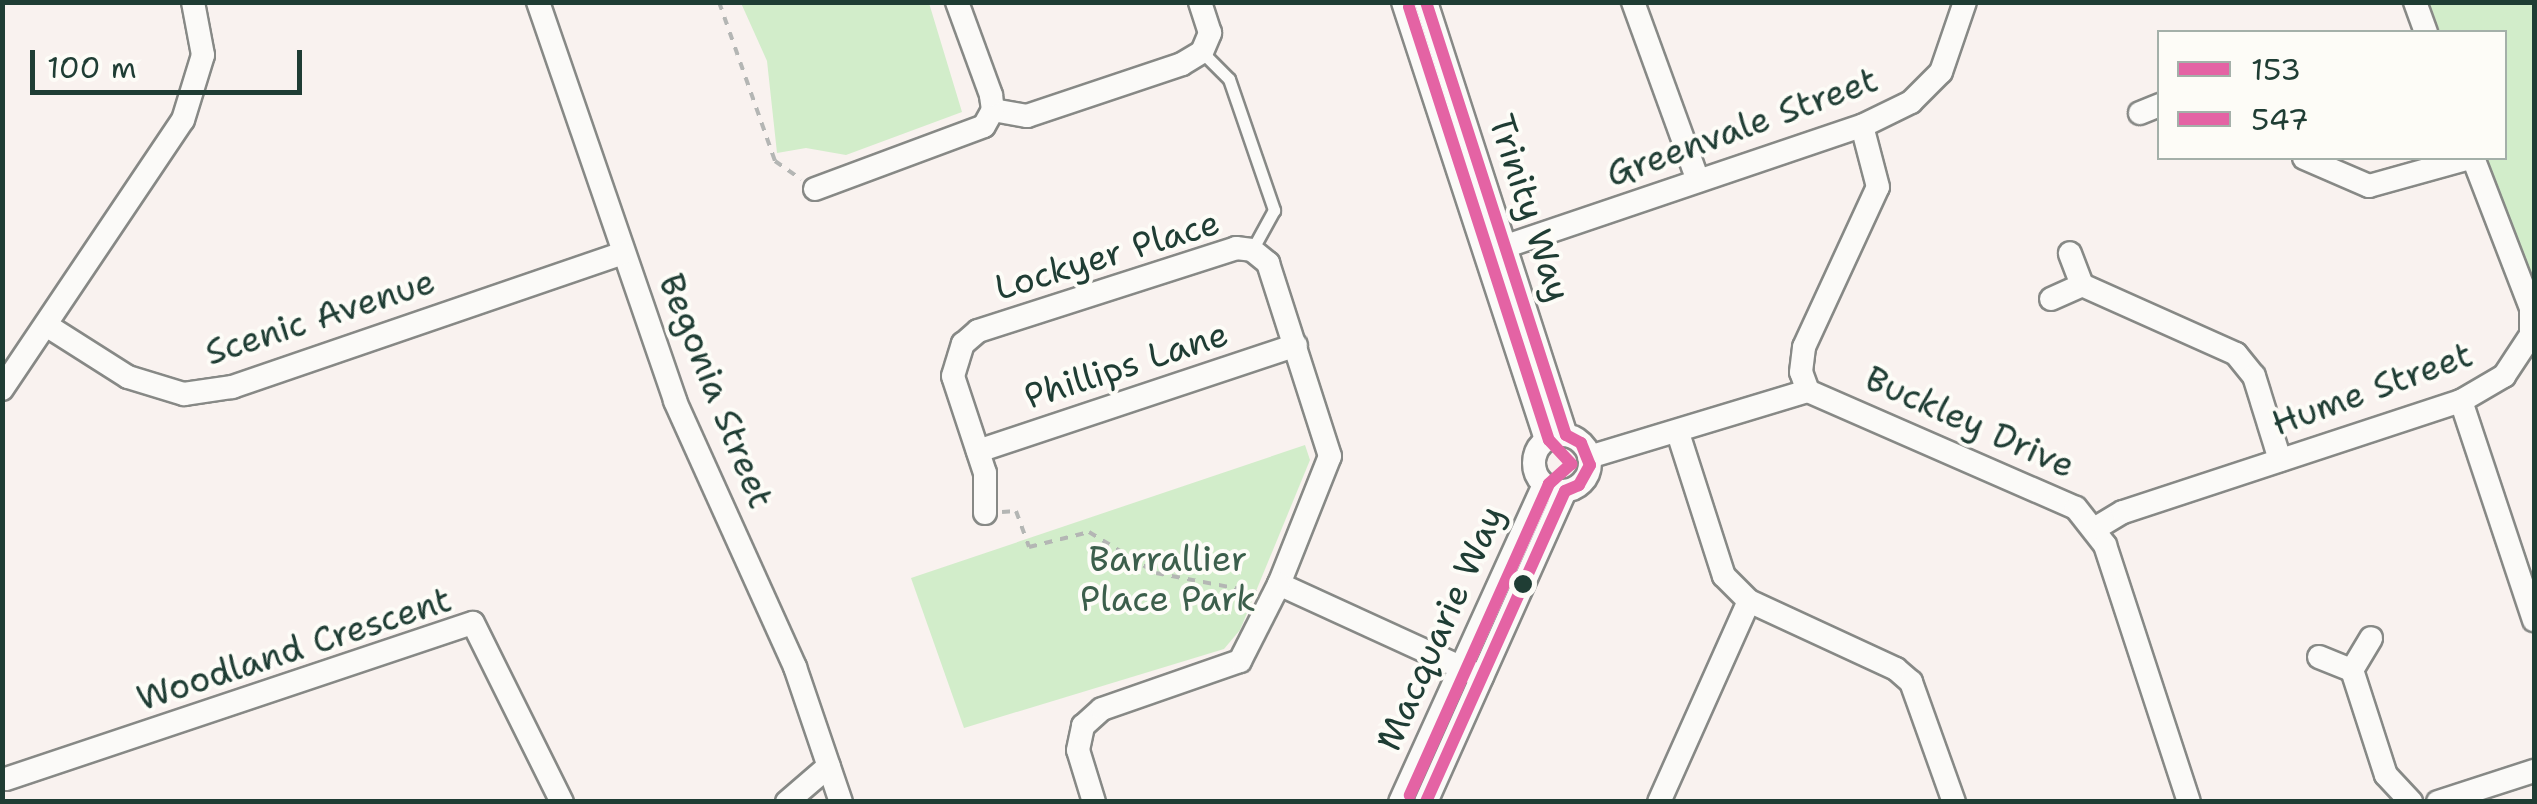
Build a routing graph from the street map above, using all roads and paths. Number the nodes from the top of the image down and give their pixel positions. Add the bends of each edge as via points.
1 (194, 2) edge
2 (538, 2) edge
3 (720, 2) edge
4 (958, 2) edge
5 (1200, 2) edge
6 (1403, 2) edge
7 (1426, 2) edge
8 (1633, 2) edge
9 (1964, 2) edge
10 (2415, 2) edge
11 (2425, 30) edge
12 (1202, 52) junction
13 (993, 110) junction
14 (1862, 126) junction
15 (2309, 160) edge
16 (2464, 160) edge
17 (2472, 160) edge
18 (1698, 181) junction
19 (815, 189) joint
20 (1252, 250) junction
21 (1496, 250) junction
22 (624, 253) junction
23 (2070, 253) dead end
24 (2082, 285) junction
25 (2050, 299) dead end
26 (46, 324) junction
27 (1296, 345) junction
28 (2, 390) edge
29 (1808, 391) junction
30 (2462, 401) junction
31 (1678, 433) junction
32 (1556, 438) junction
33 (978, 452) junction
34 (1590, 457) junction
35 (2280, 460) junction
36 (1554, 487) junction
37 (985, 513) joint
38 (2096, 528) junction
39 (1275, 589) junction
40 (1748, 601) junction
41 (2534, 620) edge
42 (2371, 638) dead end
43 (2319, 656) dead end
44 (2352, 670) junction
45 (1472, 672) junction
46 (829, 766) junction
47 (2534, 771) edge
48 (4, 773) edge
49 (14, 802) edge
50 (562, 802) edge
51 (786, 802) edge
52 (842, 802) edge
53 (1094, 802) edge
54 (1400, 802) edge
55 (1426, 802) edge
56 (1659, 802) edge
57 (1954, 802) edge
58 (2189, 802) edge
59 (2411, 802) edge
60 (2438, 802) edge

1 - 26 street via 203,56 183,120
2 - 22 street, Begonia Street
3 - 19 path via 775,161
4 - 13 street
5 - 12 street via 1210,32
6 - 21 street, Trinity Way
7 - 21 street, Trinity Way
8 - 18 street
9 - 14 street, Greenvale Street via 1941,72 1911,102
10 - 11 street
12 - 13 street via 1028,116
12 - 20 lane via 1229,79 1274,210
13 - 19 street via 973,134
14 - 18 street, Greenvale Street
14 - 29 street via 1878,187 1804,347 1801,372
15 - 16 street via 2369,186
17 - 30 street, Hume Street via 2533,323 2524,352 2504,376
18 - 21 street, Greenvale Street
20 - 27 street, Lockyer Place via 1268,264
20 - 33 street, Lockyer Place via 1236,248 978,331 963,344 953,376
21 - 32 street, Trinity Way
22 - 26 street, Scenic Avenue via 232,387 184,394 128,377
22 - 46 street, Begonia Street via 675,401 795,667
23 - 24 street
24 - 25 street
24 - 35 street via 2236,354 2254,376
26 - 28 street
27 - 33 street, Phillips Lane
27 - 39 street, Lockyer Place via 1330,456
29 - 31 street, Buckley Drive
29 - 38 street, Buckley Drive via 2076,508
30 - 35 street, Hume Street
30 - 41 street
31 - 34 street, Buckley Drive
31 - 40 street via 1724,576
32 - 34 street, Trinity Way
32 - 36 street, Trinity Way via 1534,461
33 - 37 street, Lockyer Place
34 - 36 street via 1584,480
35 - 38 street, Hume Street via 2124,512
36 - 45 street, Macquarie Way
37 - 39 path via 1016,511 1029,547 1089,532 1156,573
38 - 58 street, Buckley Drive
39 - 45 street
39 - 53 street, Lockyer Place via 1240,661 1102,709 1082,726 1078,750
40 - 56 street
40 - 57 street via 1911,682
42 - 44 street
43 - 44 street
44 - 59 street via 2386,776
45 - 54 street, Macquarie Way
45 - 55 street, Macquarie Way
46 - 51 street
46 - 52 street, Begonia Street
47 - 60 street
48 - 49 street
48 - 50 street, Woodland Crescent via 473,623

